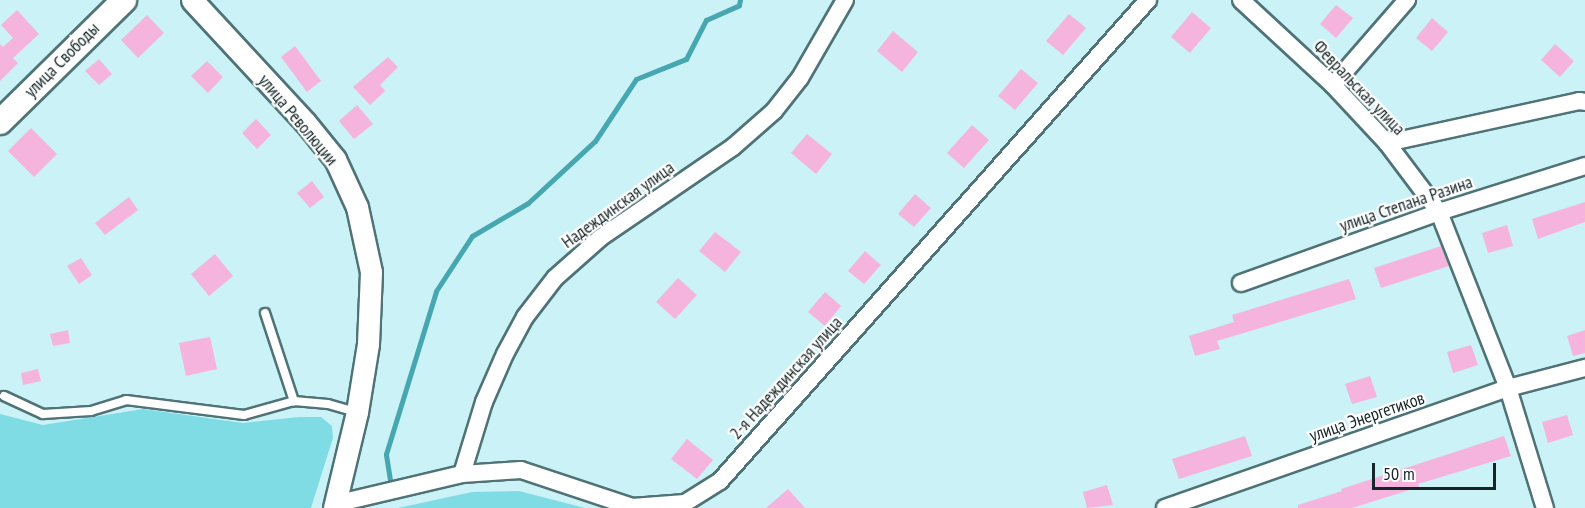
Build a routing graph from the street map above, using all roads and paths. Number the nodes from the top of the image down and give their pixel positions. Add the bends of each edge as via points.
1 (97, 0) edge
2 (124, 0) edge
3 (192, 0) edge
4 (845, 0) edge
5 (1148, 0) edge
6 (1241, 0) edge
7 (1407, 0) edge
8 (78, 43) junction
9 (1332, 85) junction
10 (1583, 99) edge
11 (0, 122) edge
12 (1387, 143) junction
13 (1585, 166) edge
14 (1439, 212) junction
15 (1241, 283) dead end
16 (265, 313) dead end
17 (1585, 368) edge
18 (1508, 388) junction
19 (4, 396) dead end
20 (294, 401) junction
21 (357, 412) junction
22 (462, 474) junction
23 (334, 506) edge
24 (1164, 508) edge
25 (1545, 508) edge

1 - 8 main road via 95,12
2 - 8 main road, улица Свободы
3 - 21 street, улица Революции via 335,159 357,207 371,272 368,344
4 - 22 street, Надеждинская улица via 800,78 774,111 733,147 600,238 555,278 525,317 505,354 484,402
5 - 22 street, 2-я Надеждинская улица via 720,481 685,503 632,507 521,470
6 - 9 street, Февральская улица
7 - 9 street
8 - 11 main road, улица Свободы
9 - 12 street, Февральская улица
10 - 12 street
12 - 14 street, Февральская улица
13 - 14 street, улица Степана Разина
14 - 15 street, улица Степана Разина
14 - 18 street, Февральская улица
16 - 20 lane
17 - 18 street, улица Энергетиков
18 - 24 street, улица Энергетиков
18 - 25 street, Февральская улица
19 - 20 lane via 43,414 92,411 126,400 143,400 244,415
20 - 21 lane
21 - 23 street, улица Революции
22 - 23 street, 2-я Надеждинская улица

